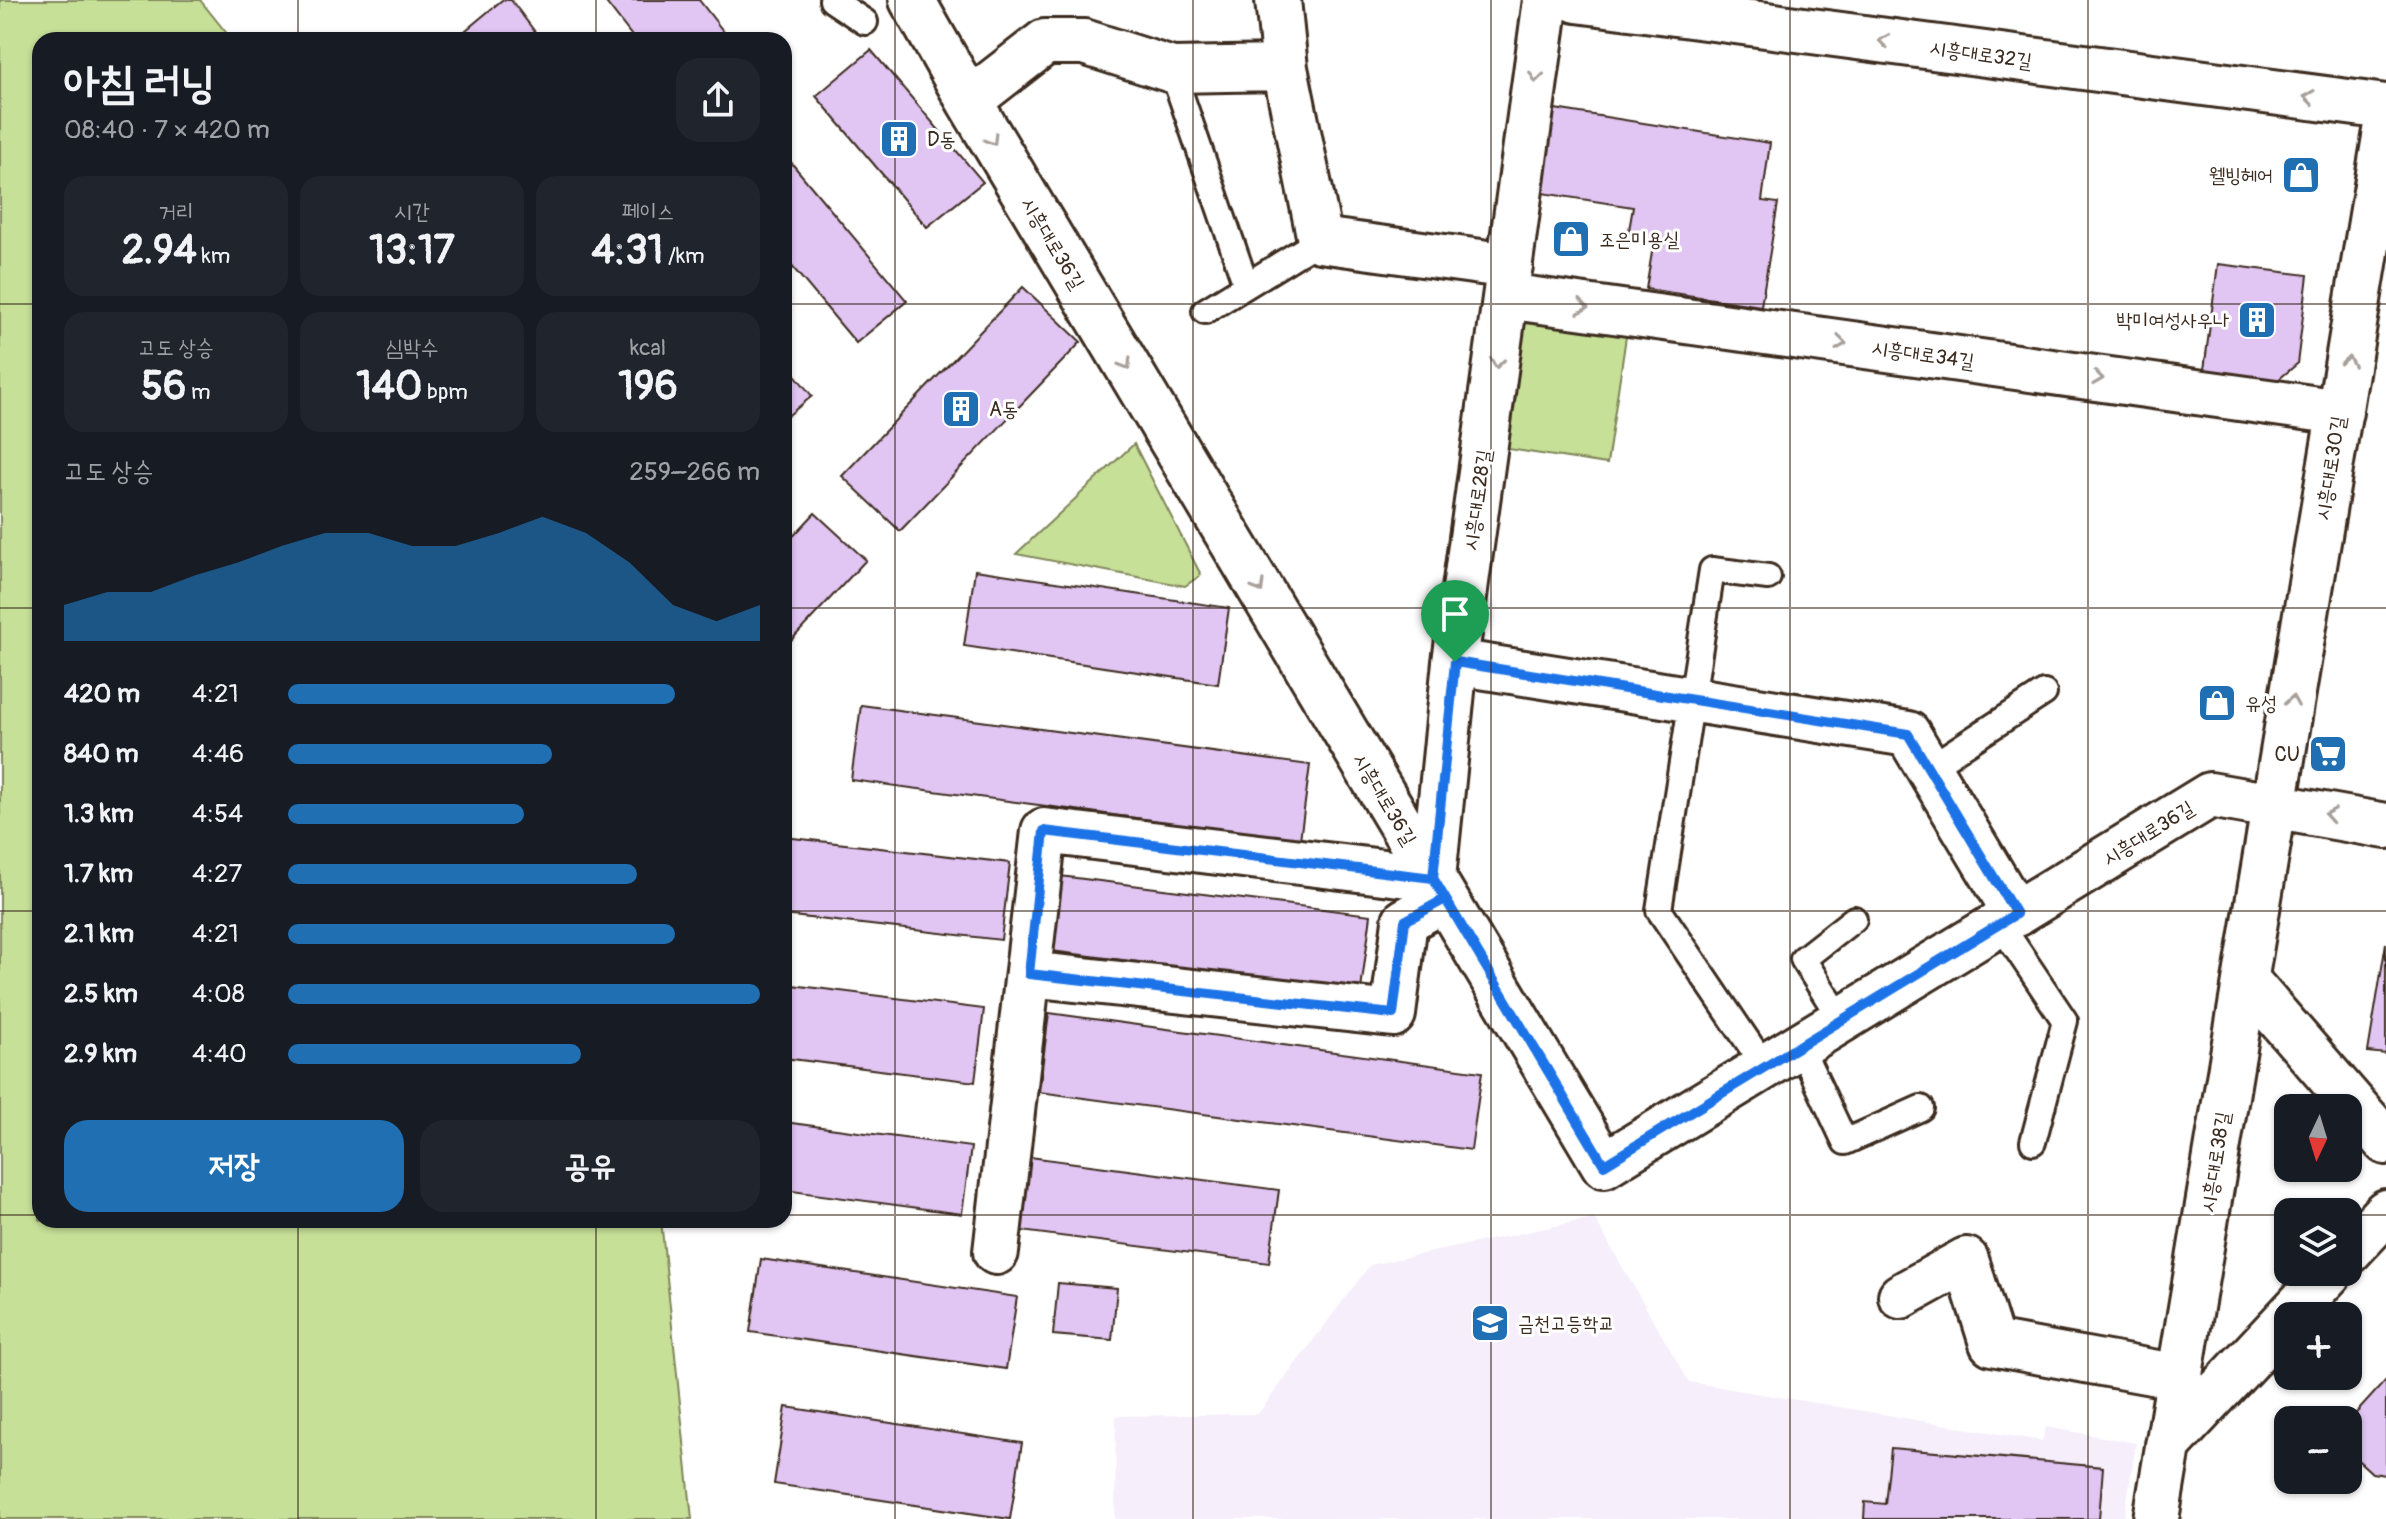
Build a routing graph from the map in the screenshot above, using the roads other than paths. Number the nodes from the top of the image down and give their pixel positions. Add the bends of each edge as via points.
1 (832, 0) edge
2 (912, 0) edge
3 (1278, 0) edge
4 (1546, 0) edge
5 (1577, 0) edge
6 (865, 22) dead end
7 (1285, 68) junction
8 (1172, 70) junction
9 (969, 101) junction
10 (2386, 107) edge
11 (2384, 153) edge
12 (1320, 240) junction
13 (1508, 281) junction
14 (1246, 285) junction
15 (1205, 311) dead end
16 (2340, 412) junction
17 (1768, 577) dead end
18 (1455, 662) junction
19 (2044, 693) dead end
20 (1693, 700) junction
21 (1929, 768) junction
22 (2274, 805) junction
23 (2386, 826) edge
24 (1439, 888) junction
25 (1854, 919) dead end
26 (2008, 919) junction
27 (1029, 974) junction
28 (2246, 980) junction
29 (1842, 1021) junction
30 (1783, 1056) junction
31 (1921, 1108) dead end
32 (2033, 1142) dead end
33 (2386, 1142) edge
34 (2386, 1212) edge
35 (2362, 1237) edge
36 (996, 1252) dead end
37 (2317, 1286) edge
38 (1901, 1296) dead end
39 (2301, 1302) edge
40 (2274, 1331) edge
41 (2179, 1377) junction
42 (2168, 1445) junction
43 (2156, 1519) edge

1 - 6 lane
2 - 9 street, 시흥대로36길
3 - 7 street
4 -> 13 street, 시흥대로28길
10 -> 5 street, 시흥대로32길
7 - 8 street
7 - 12 street
8 - 9 street via 1084,42 1045,42
8 - 14 lane
9 -> 24 street, 시흥대로36길
16 -> 11 street, 시흥대로30길
12 - 13 street
12 - 14 lane
13 -> 16 street, 시흥대로34길
13 -> 18 street, 시흥대로28길
14 - 15 lane
22 -> 16 street, 시흥대로30길
17 - 20 lane via 1712,570
18 - 20 street
18 - 24 street, 시흥대로28길
19 - 21 lane
20 - 21 street via 1908,734
20 - 30 lane via 1659,910
21 - 26 street
23 -> 22 street, 시흥대로36길
22 - 26 street, 시흥대로36길 via 2210,795
22 - 28 street, 시흥대로38길
24 - 27 street via 1405,921 1393,1014
24 - 27 street via 1044,831
24 - 30 street, 시흥대로36길 via 1604,1165
25 - 29 lane via 1803,959
26 - 29 street, 시흥대로36길
26 - 32 lane via 2065,1021
27 - 36 street
28 - 33 street
28 - 41 street, 시흥대로38길
29 - 30 street, 시흥대로36길
30 - 31 lane via 1845,1142
34 - 35 street
37 - 39 street
38 - 41 street via 1966,1260 1992,1343
40 - 42 street
41 - 42 street, 시흥대로38길
42 - 43 street, 시흥대로38길

